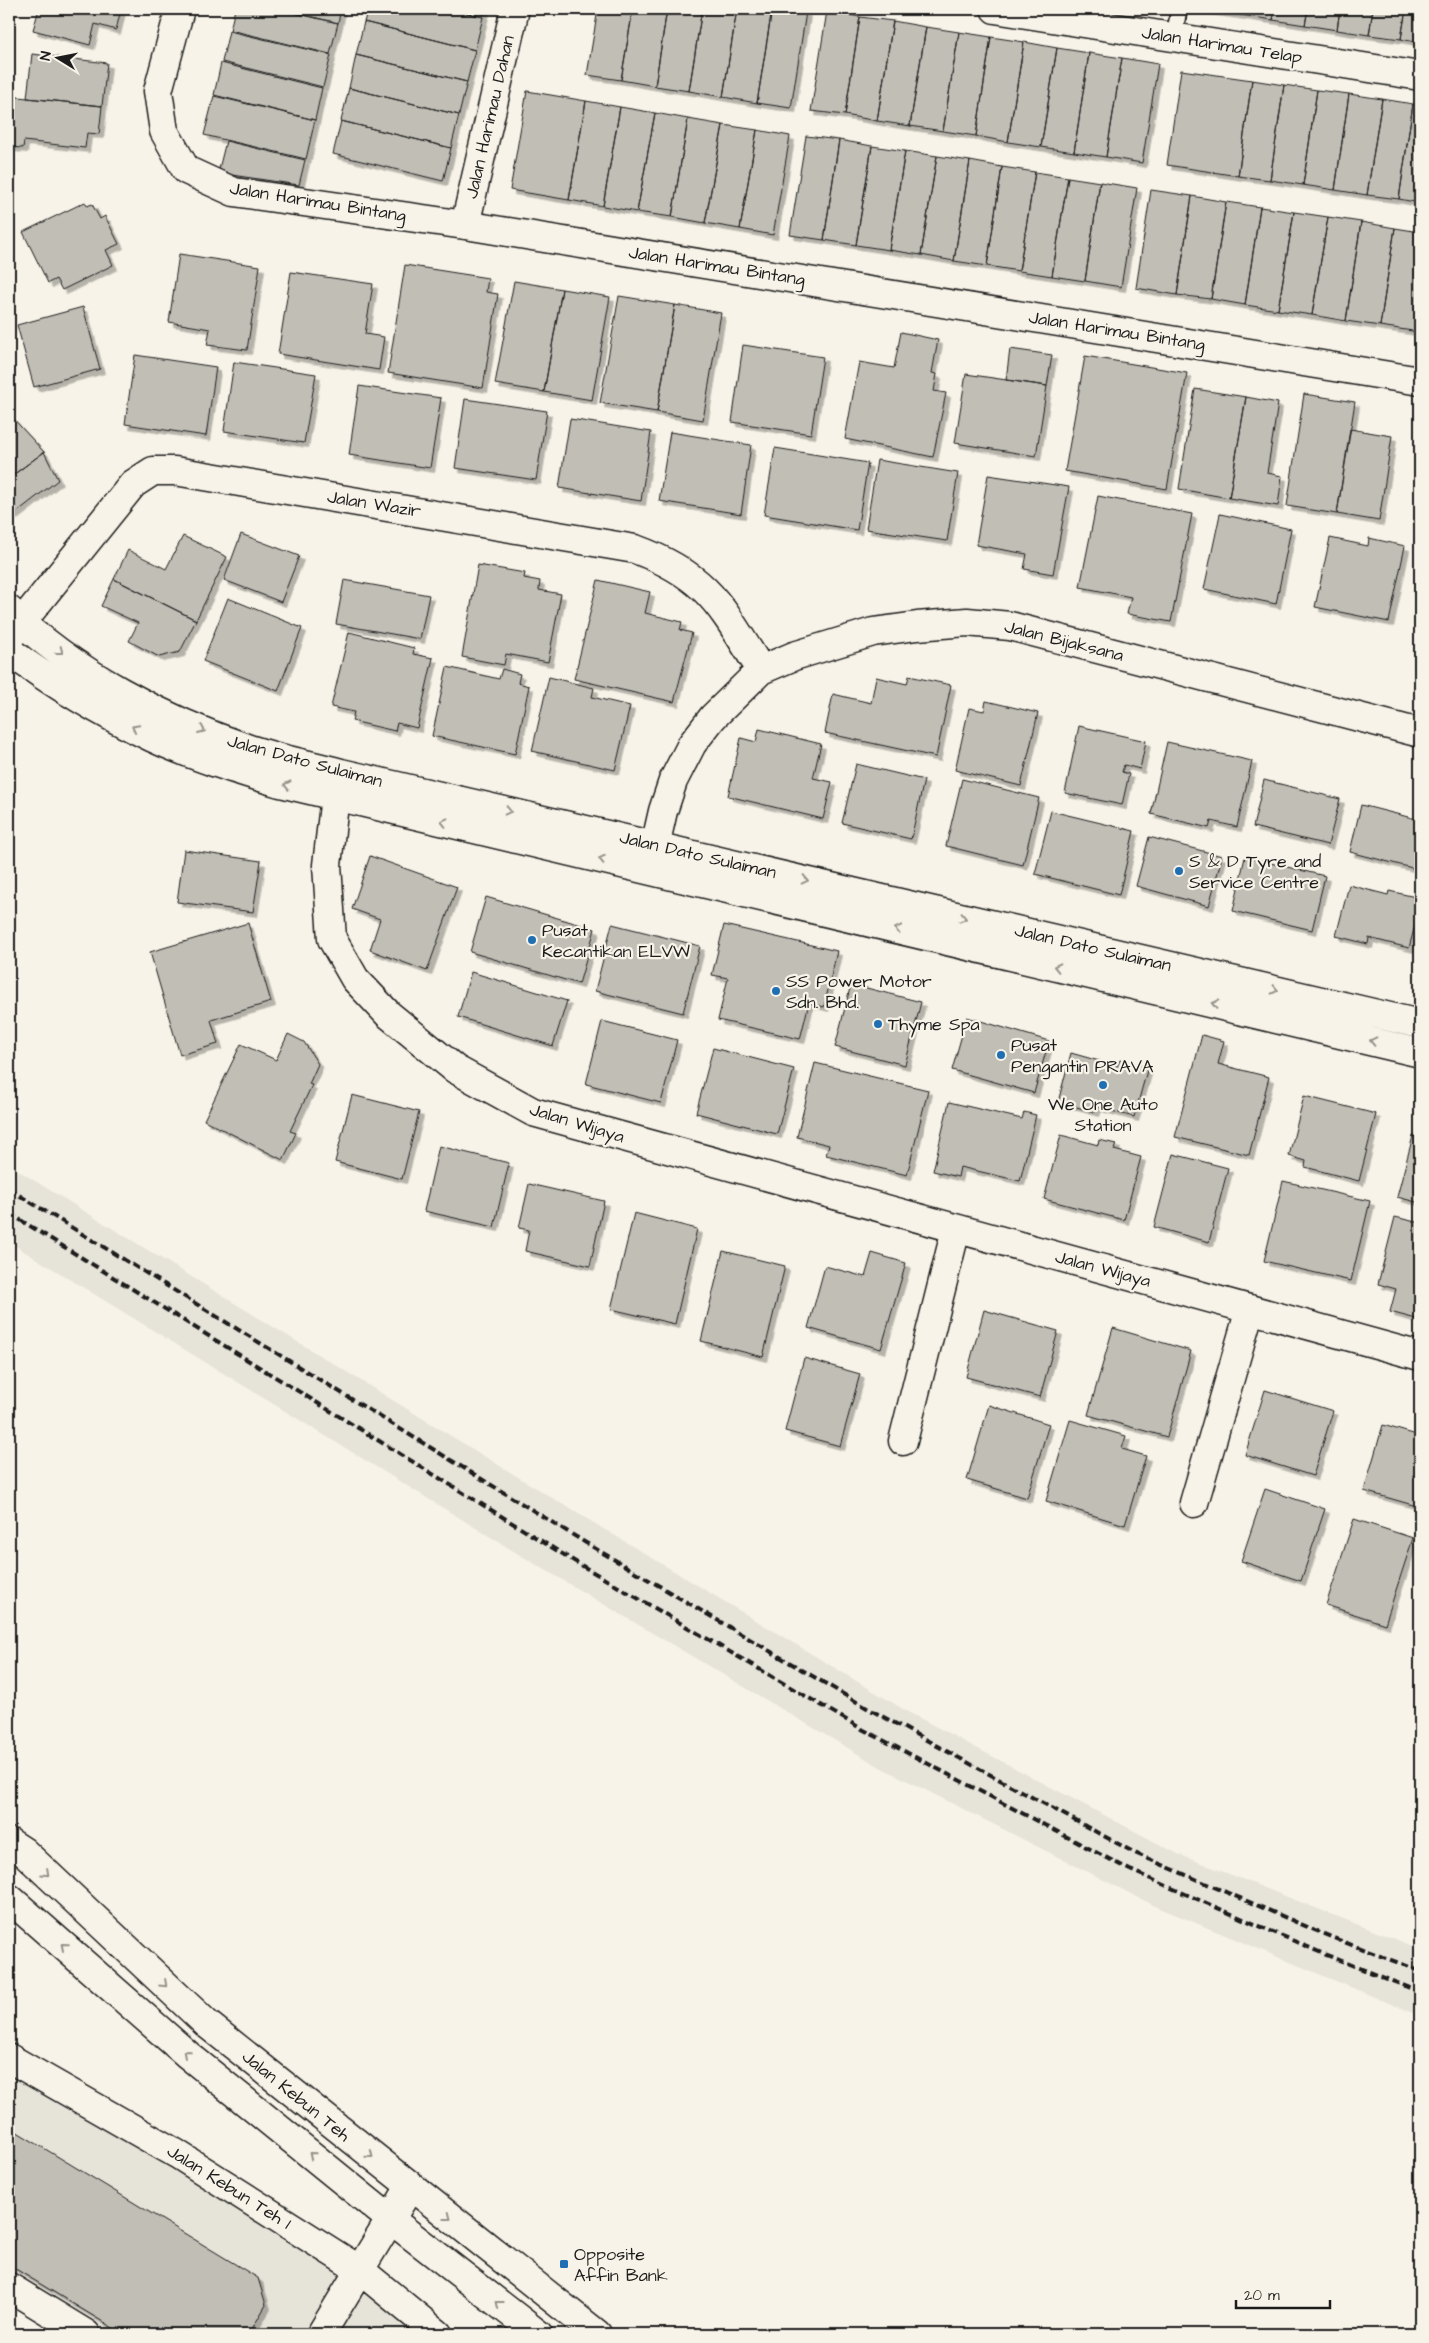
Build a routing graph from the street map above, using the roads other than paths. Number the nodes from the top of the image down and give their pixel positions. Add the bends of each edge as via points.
1 (180, 9) edge
2 (515, 9) edge
3 (995, 9) edge
4 (1179, 9) edge
5 (1174, 37) junction
6 (1420, 76) edge
7 (465, 225) junction
8 (1420, 381) edge
9 (13, 623) edge
10 (9, 650) edge
11 (761, 670) junction
12 (1420, 733) edge
13 (338, 784) junction
14 (652, 858) junction
15 (1420, 1024) edge
16 (1420, 1052) edge
17 (956, 1228) junction
18 (1250, 1309) junction
19 (1420, 1356) edge
20 (903, 1441) dead end
21 (1194, 1503) dead end
22 (9, 1842) edge
23 (9, 1898) edge
24 (9, 2058) edge
25 (410, 2187) junction
26 (390, 2219) junction
27 (360, 2270) junction
28 (9, 2287) edge
29 (86, 2334) edge
30 (321, 2334) edge
31 (438, 2334) edge
32 (538, 2334) edge
33 (597, 2334) edge

1 - 7 street, Jalan Harimau Bintang via 158,91 164,131 186,170 234,192
2 - 7 street, Jalan Harimau Dahan
3 - 5 street, Jalan Harimau Telap
4 - 5 lane
5 - 6 street, Jalan Harimau Telap
7 - 8 street, Jalan Harimau Bintang
9 - 11 street, Jalan Wazir via 133,484 153,471 175,471 635,549 674,566 706,589
9 -> 13 street, Jalan Dato Sulaiman via 82,668 159,711
13 -> 10 street, Jalan Dato Sulaiman via 280,783 236,770 154,738 78,697
11 - 12 street, Jalan Bijaksana via 794,656 873,632 967,622 1010,626
11 - 14 street, Jalan Bijaksana via 713,717 692,744 673,781
13 - 14 street, Jalan Dato Sulaiman
13 - 17 street, Jalan Wijaya via 327,865 332,939 355,979 388,1014 455,1069 533,1112
14 -> 15 street, Jalan Dato Sulaiman
16 -> 14 street, Jalan Dato Sulaiman
17 - 18 street, Jalan Wijaya
17 - 20 street
18 - 19 street, Jalan Wijaya
18 - 21 street
22 -> 25 street, Jalan Kebun Teh via 23,1851 207,2024
26 -> 23 street, Jalan Kebun Teh via 188,2055
24 - 27 street, Jalan Kebun Teh 1 via 177,2154
25 - 26 street
25 -> 33 street, Jalan Kebun Teh
26 - 27 street
32 -> 26 street, Jalan Kebun Teh
27 - 30 street
27 - 31 street, Jalan Kebun Teh 1
28 - 29 street

